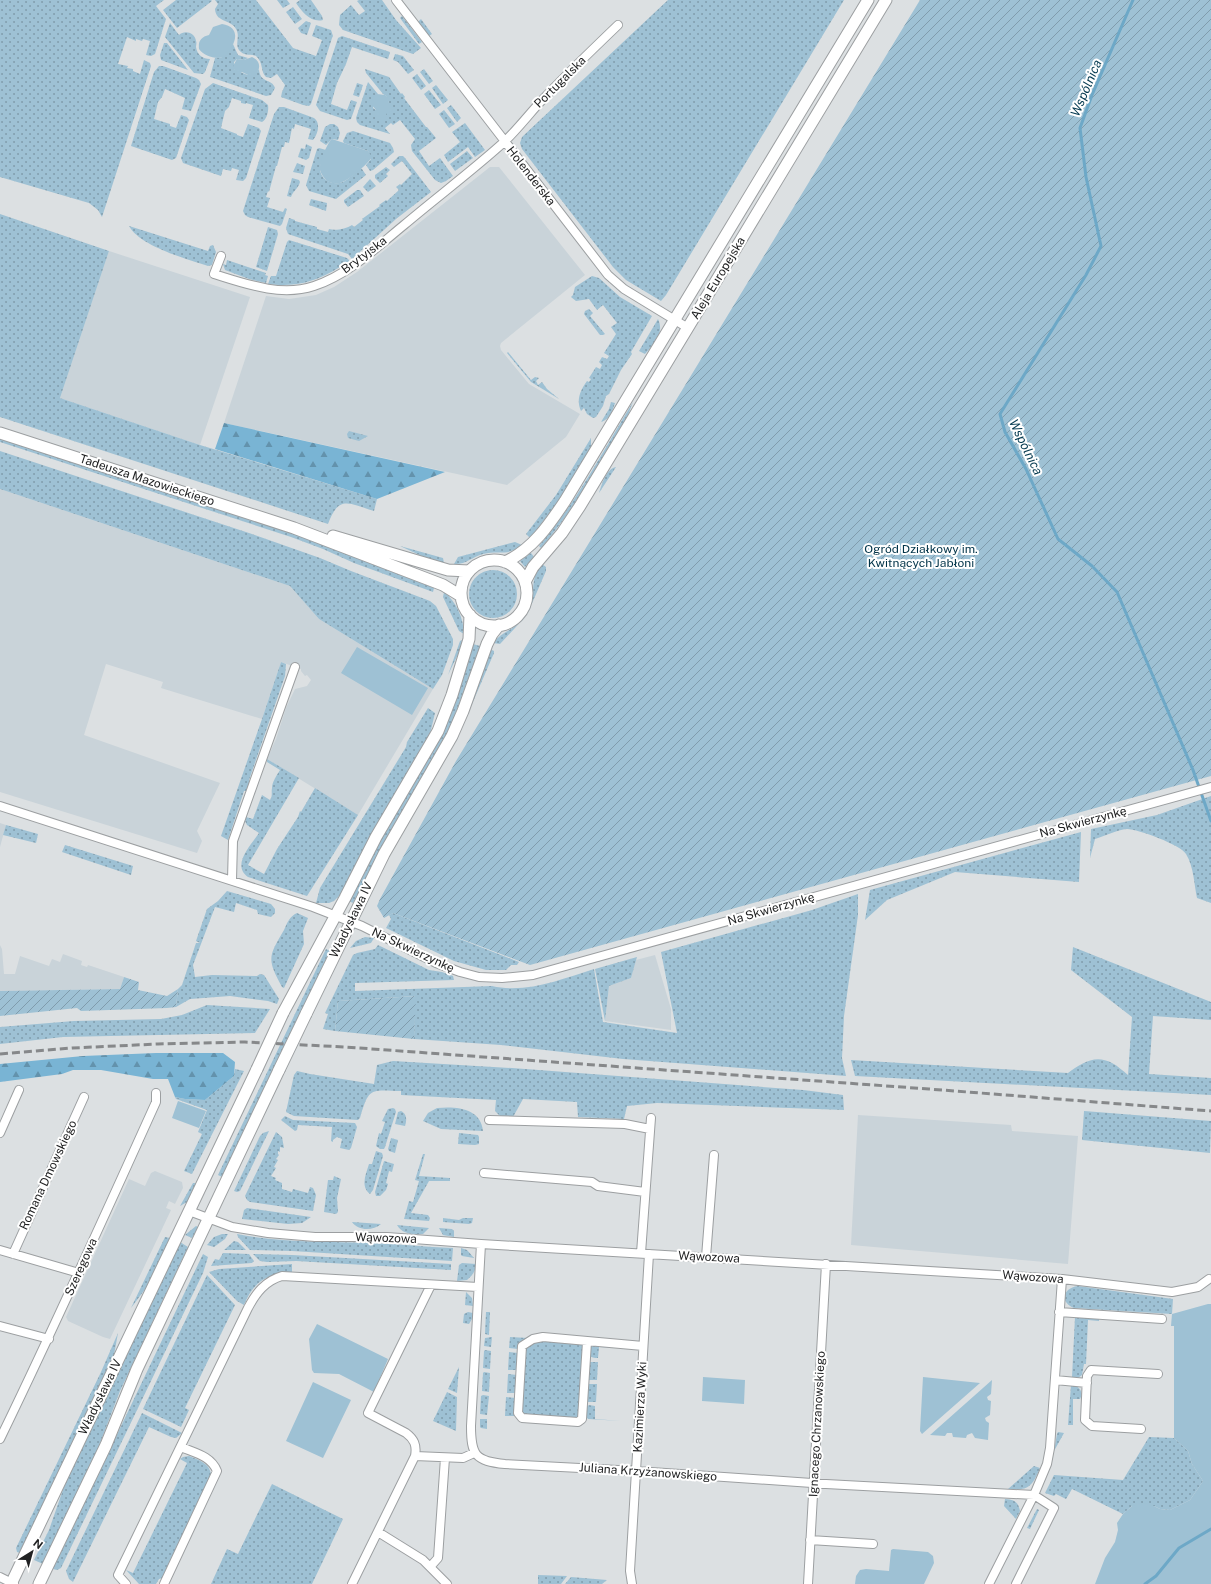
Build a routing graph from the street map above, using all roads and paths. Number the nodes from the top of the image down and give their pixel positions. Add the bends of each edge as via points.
1 (396, 0) edge
2 (868, 0) edge
3 (886, 0) edge
4 (618, 25) dead end
5 (505, 141) junction
6 (221, 256) dead end
7 (675, 319) junction
8 (688, 328) junction
9 (0, 433) edge
10 (294, 528) junction
11 (505, 562) junction
12 (469, 571) junction
13 (525, 582) junction
14 (461, 596) junction
15 (470, 615) junction
16 (499, 625) junction
17 (295, 667) dead end
18 (1208, 788) edge
19 (0, 806) edge
20 (232, 880) junction
21 (336, 916) junction
22 (351, 922) junction
23 (19, 1090) dead end
24 (156, 1093) dead end
25 (84, 1097) dead end
26 (651, 1118) dead end
27 (489, 1120) dead end
28 (650, 1129) junction
29 (0, 1133) edge
30 (714, 1155) dead end
31 (484, 1173) dead end
32 (646, 1192) junction
33 (189, 1211) junction
34 (208, 1219) junction
35 (481, 1244) junction
36 (0, 1250) edge
37 (13, 1254) junction
38 (645, 1254) junction
39 (706, 1257) junction
40 (826, 1264) junction
41 (78, 1272) junction
42 (1062, 1279) junction
43 (1209, 1279) dead end
44 (430, 1285) junction
45 (478, 1287) junction
46 (1060, 1312) junction
47 (1162, 1319) dead end
48 (0, 1326) edge
49 (49, 1339) junction
50 (587, 1342) junction
51 (643, 1346) junction
52 (1158, 1374) dead end
53 (1055, 1380) junction
54 (1087, 1383) junction
55 (1141, 1429) dead end
56 (0, 1439) edge
57 (181, 1447) junction
58 (474, 1453) junction
59 (415, 1456) junction
60 (445, 1458) junction
61 (637, 1471) junction
62 (813, 1483) junction
63 (1034, 1495) junction
64 (378, 1532) junction
65 (810, 1540) junction
66 (873, 1544) dead end
67 (430, 1567) junction
68 (0, 1577) edge
69 (12, 1584) edge
70 (39, 1584) edge
71 (126, 1584) edge
72 (164, 1584) edge
73 (352, 1584) edge
74 (448, 1584) edge
75 (632, 1584) edge
76 (808, 1584) edge
77 (989, 1584) edge
78 (1016, 1584) edge

1 - 5 street, Holenderska
2 - 7 main road, Aleja Europejska
3 - 8 main road, Aleja Europejska
4 - 5 street, Portugalska via 546,96
5 - 6 street, Brytyjska via 355,263 314,286 282,290 265,288 214,274
5 - 7 street, Holenderska via 608,274 624,289
7 - 8 street, Holenderska
7 - 11 main road, Aleja Europejska via 559,510 530,546
8 - 13 main road, Aleja Europejska via 569,524 533,568
9 - 10 main road, Tadeusza Mazowieckiego
10 - 12 main road, Tadeusza Mazowieckiego via 331,536 448,570
10 - 14 main road, Tadeusza Mazowieckiego via 443,585
11 - 12 main road via 486,561
11 - 13 main road via 517,570
12 - 14 main road via 463,583
13 - 16 main road via 526,598 522,610 511,621
14 - 15 main road
15 - 16 main road via 483,624
15 - 21 main road, Władysława IV via 469,639 441,723 376,837
16 - 22 main road, Władysława IV via 486,644 452,736 384,854
17 - 20 street via 232,841
18 - 22 street, Na Skwierzynkę via 533,975 502,978 460,972
19 - 20 street, Władysława IV
20 - 21 street, Władysława IV
21 - 22 street, Na Skwierzynkę
21 - 33 main road, Władysława IV, bridge via 284,1013
22 - 34 main road, Władysława IV, bridge
23 - 29 street
24 - 41 street, Szeregowa via 156,1102
25 - 37 street, Romana Dmowskiego
26 - 28 street, Kazimierza Wyki
27 - 28 street via 625,1124
28 - 32 street, Kazimierza Wyki
30 - 39 street
31 - 32 street via 592,1182 598,1186
32 - 38 street, Kazimierza Wyki
33 - 34 street
33 - 69 main road, Władysława IV
34 - 35 street, Wąwozowa via 236,1228 268,1233 315,1237 387,1237
34 - 70 main road, Władysława IV via 137,1369 104,1449
35 - 38 street, Wąwozowa
35 - 45 street
36 - 37 street
37 - 41 street
38 - 39 street, Wąwozowa
38 - 51 street, Kazimierza Wyki
39 - 40 street, Wąwozowa
40 - 42 street, Wąwozowa
40 - 62 street, Ignacego Chrzanowskiego
41 - 49 street, Szeregowa
42 - 43 street, Wąwozowa via 1172,1292 1198,1287
42 - 46 street
44 - 45 street
44 - 57 street via 292,1276 272,1279 255,1295
44 - 59 street via 368,1413 411,1437 415,1444
45 - 58 street via 471,1426
46 - 47 street
46 - 53 street
48 - 49 street
49 - 56 street, Szeregowa
50 - 50 street via 543,1337 533,1339 522,1346 518,1413 522,1418 578,1422 582,1419
50 - 51 street
51 - 61 street, Kazimierza Wyki
52 - 54 street via 1091,1370 1087,1376
53 - 54 street
53 - 63 street via 1050,1448 1047,1464
54 - 55 street via 1085,1420 1092,1426
57 - 71 street via 118,1575
57 - 72 street via 205,1457 213,1463 217,1471
58 - 60 street via 463,1458
58 - 61 street, Juliana Krzyżanowskiego via 484,1460 499,1463
59 - 60 street
59 - 64 street
60 - 67 street via 438,1558
61 - 62 street, Juliana Krzyżanowskiego
61 - 75 street, Kazimierza Wyki via 630,1571
62 - 63 street, Juliana Krzyżanowskiego
62 - 65 street, Ignacego Chrzanowskiego
63 - 77 street
63 - 78 street via 1054,1508
64 - 67 street
64 - 73 street
65 - 66 street
65 - 76 street, Ignacego Chrzanowskiego
67 - 74 street
68 - 69 street

